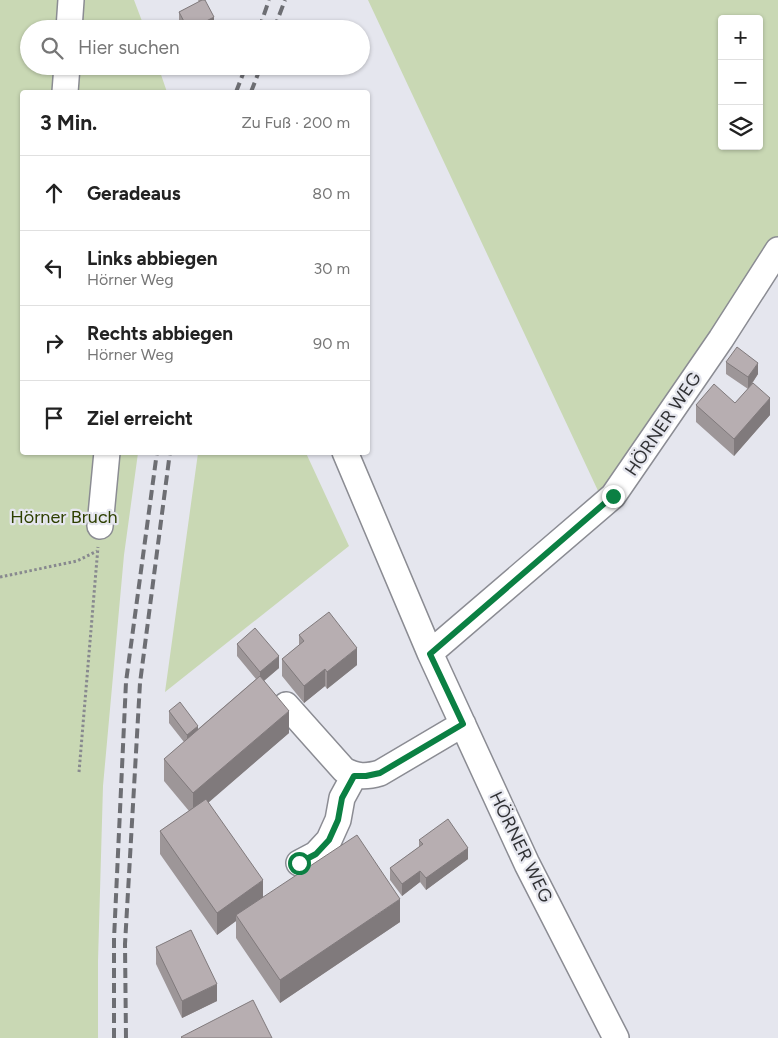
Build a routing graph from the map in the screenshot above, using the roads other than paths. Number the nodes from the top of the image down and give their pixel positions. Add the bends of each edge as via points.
1 (71, 0) edge
2 (70, 20) edge
3 (66, 75) edge
4 (65, 90) edge
5 (778, 250) edge
6 (107, 455) edge
7 (346, 455) edge
8 (100, 526) road end
9 (430, 654) junction
10 (286, 704) edge
11 (463, 724) junction
12 (354, 776) junction
13 (299, 863) dead end
14 (616, 1038) edge

1 - 2 street
3 - 4 street
5 - 9 street, HÖRNER WEG via 613,496
6 - 8 street
7 - 9 street, HÖRNER WEG
9 - 11 street, HÖRNER WEG
10 - 12 street via 344,770
11 - 12 street via 380,773
11 - 14 street, HÖRNER WEG via 527,864
12 - 13 street via 342,798 338,820 329,840 316,854

